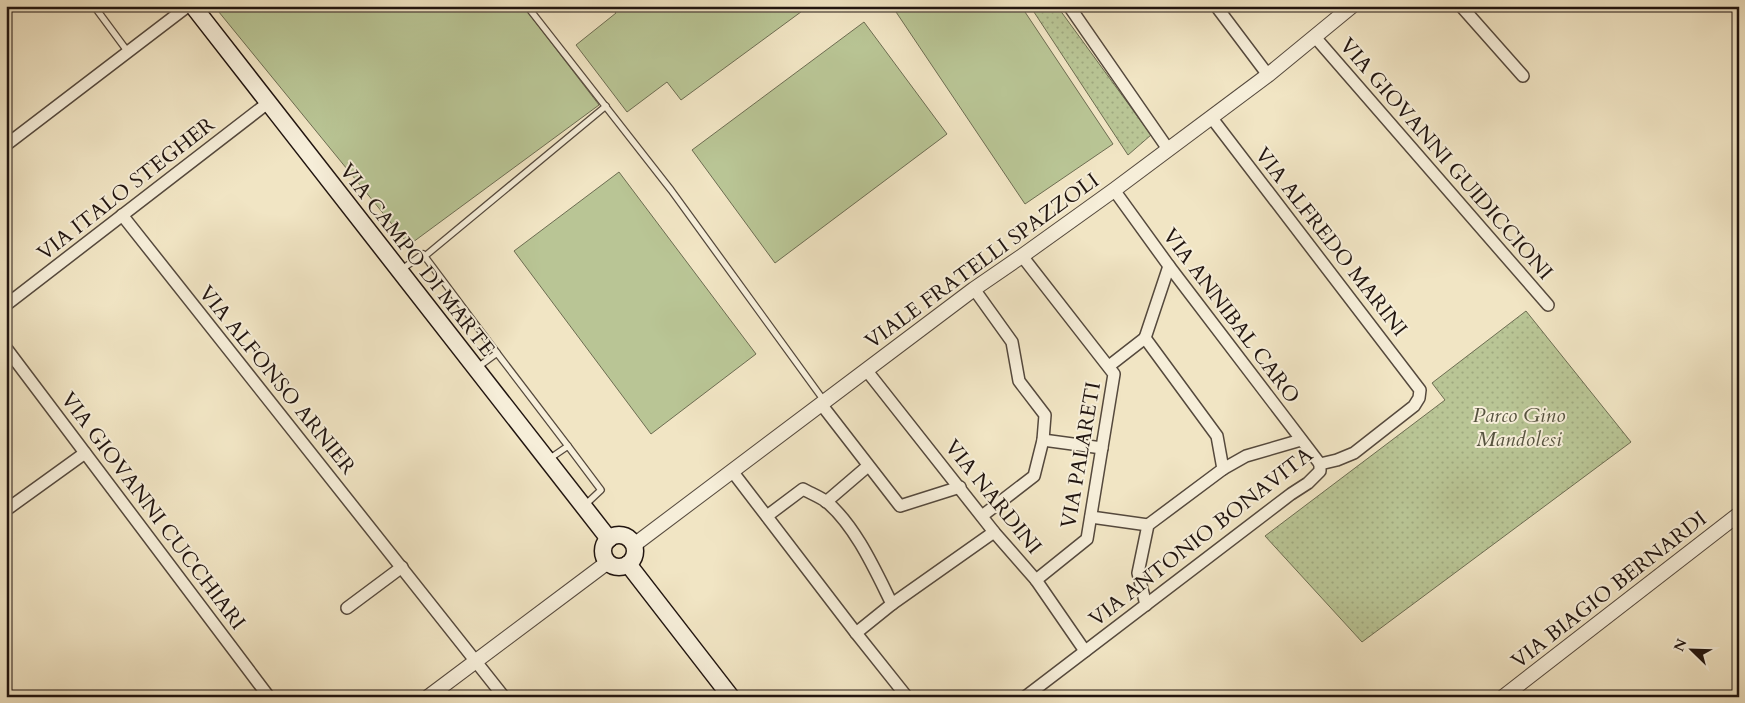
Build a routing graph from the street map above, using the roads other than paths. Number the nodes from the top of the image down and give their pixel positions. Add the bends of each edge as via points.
1 (94, 6) edge
2 (188, 6) edge
3 (193, 6) edge
4 (527, 6) edge
5 (1069, 6) edge
6 (1216, 6) edge
7 (1352, 6) edge
8 (1461, 6) edge
9 (1315, 37) junction
10 (128, 52) junction
11 (1268, 75) junction
12 (1523, 76) dead end
13 (269, 102) junction
14 (606, 106) junction
15 (1212, 117) junction
16 (6, 145) edge
17 (1168, 149) junction
18 (1114, 190) junction
19 (122, 215) junction
20 (425, 256) junction
21 (1022, 256) junction
22 (1169, 266) junction
23 (399, 271) junction
24 (974, 289) junction
25 (6, 305) edge
26 (1548, 305) dead end
27 (1145, 338) junction
28 (6, 348) edge
29 (497, 353) junction
30 (1109, 366) junction
31 (475, 369) junction
32 (867, 371) junction
33 (1420, 390) joint
34 (823, 403) junction
35 (1043, 440) junction
36 (1300, 440) junction
37 (568, 446) junction
38 (1102, 448) junction
39 (86, 453) junction
40 (547, 460) junction
41 (1320, 464) junction
42 (868, 466) junction
43 (1223, 469) junction
44 (732, 471) junction
45 (960, 487) junction
46 (826, 502) junction
47 (583, 507) junction
48 (6, 510) edge
49 (1739, 514) edge
50 (767, 516) junction
51 (982, 516) junction
52 (1091, 517) junction
53 (1148, 525) junction
54 (994, 532) junction
55 (609, 539) junction
56 (634, 545) junction
57 (608, 562) junction
58 (628, 564) junction
59 (402, 567) junction
60 (1036, 580) junction
61 (892, 604) junction
62 (1146, 605) junction
63 (348, 608) dead end
64 (856, 633) junction
65 (1085, 651) junction
66 (477, 661) junction
67 (269, 697) edge
68 (428, 697) edge
69 (504, 697) edge
70 (731, 697) edge
71 (908, 697) edge
72 (1025, 697) edge
73 (1503, 697) edge

1 - 10 lane
2 - 10 street
3 - 13 main road, VIA CAMPO DI MARTE
4 - 14 lane
5 - 17 street
6 - 11 street
7 - 9 street, VIALE FRATELLI SPAZZOLI
8 - 12 street
9 - 11 street, VIALE FRATELLI SPAZZOLI
9 - 26 street, VIA GIOVANNI GUIDICCIONI
10 - 16 street
11 - 15 street, VIALE FRATELLI SPAZZOLI
13 - 19 street, VIA ITALO STEGHER
13 - 23 main road, VIA CAMPO DI MARTE
14 - 20 lane
14 - 34 lane via 671,190
15 - 17 street, VIALE FRATELLI SPAZZOLI
15 - 33 street, VIA ALFREDO MARINI
17 - 18 street, VIALE FRATELLI SPAZZOLI
18 - 21 street, VIALE FRATELLI SPAZZOLI
18 - 22 street, VIA ANNIBAL CARO
19 - 25 street, VIA ITALO STEGHER
19 - 59 street, VIA ALFONSO ARNIER
20 - 23 lane via 423,254
20 - 29 lane
21 - 24 street, VIALE FRATELLI SPAZZOLI
21 - 30 street, VIA PALARETI
22 - 27 street
22 - 36 street, VIA ANNIBAL CARO
23 - 31 main road, VIA CAMPO DI MARTE
24 - 32 street, VIALE FRATELLI SPAZZOLI
24 - 35 street via 1012,342 1020,381 1046,415
27 - 30 street
27 - 43 street via 1217,436
28 - 39 street, VIA GIOVANNI CUCCHIARI
29 - 31 lane
29 - 37 lane
30 - 38 street, VIA PALARETI via 1114,374
31 - 40 main road, VIA CAMPO DI MARTE
32 - 34 street, VIALE FRATELLI SPAZZOLI
32 - 45 street, VIA NARDINI
33 - 41 street, VIA ANTONIO BONAVITA via 1414,406 1364,446 1346,457
34 - 42 street
34 - 44 street, VIALE FRATELLI SPAZZOLI
35 - 38 street
35 - 51 street via 1034,476
36 - 41 street, VIA ANNIBAL CARO
36 - 43 street via 1246,456
37 - 40 lane
37 - 47 lane via 601,490
38 - 52 street, VIA PALARETI
39 - 48 street
39 - 67 street, VIA GIOVANNI CUCCHIARI
40 - 47 main road, VIA CAMPO DI MARTE
41 - 62 street, VIA ANTONIO BONAVITA via 1320,471 1308,483
42 - 45 street via 900,506
42 - 46 street
43 - 53 street
44 - 50 street
44 - 56 street, VIALE FRATELLI SPAZZOLI
45 - 51 street, VIA NARDINI
46 - 50 street via 803,489
46 - 61 street via 866,551
47 - 55 main road, VIA CAMPO DI MARTE
49 - 73 street, VIA BIAGIO BERNARDI
50 - 64 street
51 - 54 street, VIA NARDINI
52 - 53 street
52 - 60 street, VIA PALARETI via 1086,540
53 - 62 street via 1138,573
54 - 60 street, VIA NARDINI
54 - 61 street
55 - 56 main road via 623,536
55 - 57 main road via 604,548
56 - 58 main road via 634,555
57 - 58 main road via 618,567
57 - 66 street
58 - 70 main road
59 - 63 street
59 - 66 street, VIA ALFONSO ARNIER
60 - 65 street, VIA NARDINI
61 - 64 street
62 - 65 street, VIA ANTONIO BONAVITA
64 - 71 street
65 - 72 street, VIA ANTONIO BONAVITA
66 - 68 street
66 - 69 street, VIA ALFONSO ARNIER

